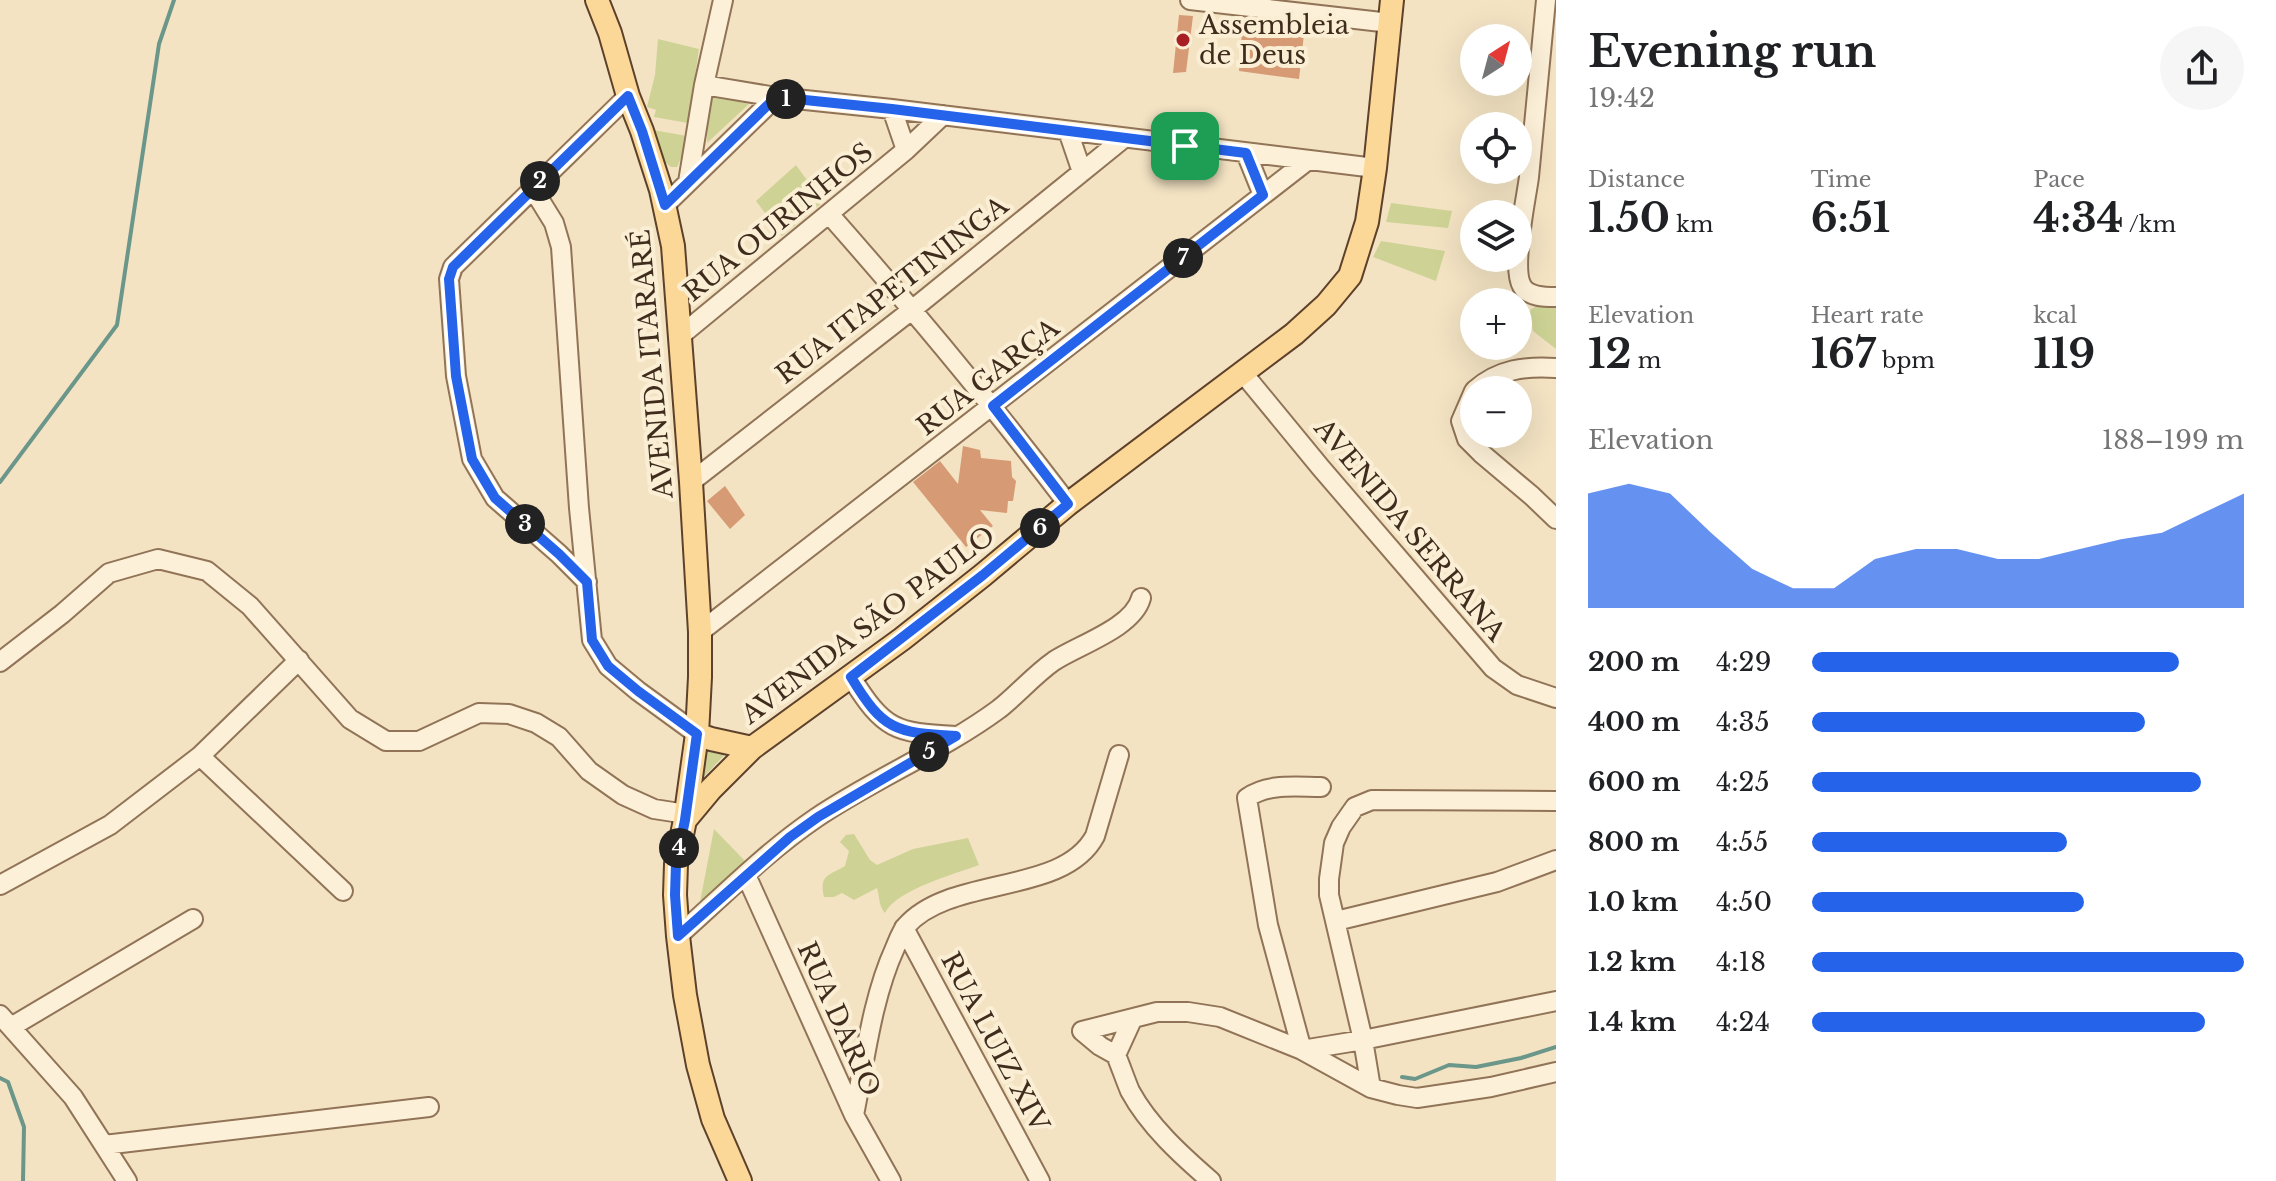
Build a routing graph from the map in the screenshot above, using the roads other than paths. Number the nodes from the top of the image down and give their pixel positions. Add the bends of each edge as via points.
1 (597, 0) edge
2 (723, 0) edge
3 (1190, 0) edge
4 (1392, 0) edge
5 (1546, 0) edge
6 (1390, 23) junction
7 (704, 85) junction
8 (628, 96) junction
9 (776, 97) junction
10 (892, 109) junction
11 (943, 115) junction
12 (1068, 131) junction
13 (1124, 138) junction
14 (906, 150) junction
15 (1246, 153) junction
16 (1307, 161) junction
17 (1375, 168) junction
18 (1082, 172) junction
19 (688, 182) junction
20 (533, 189) junction
21 (1263, 195) junction
22 (665, 205) junction
23 (829, 214) junction
24 (1549, 297) edge
25 (913, 309) junction
26 (680, 336) junction
27 (1556, 368) edge
28 (1242, 372) junction
29 (1495, 376) edge
30 (993, 406) junction
31 (1476, 448) edge
32 (691, 482) junction
33 (1068, 504) junction
34 (1556, 519) edge
35 (587, 582) junction
36 (1141, 598) dead end
37 (700, 632) junction
38 (299, 660) junction
39 (0, 662) edge
40 (851, 677) junction
41 (1556, 698) edge
42 (697, 734) junction
43 (956, 736) junction
44 (752, 748) junction
45 (1119, 755) dead end
46 (200, 756) junction
47 (1321, 787) dead end
48 (1556, 801) edge
49 (685, 817) junction
50 (1556, 860) edge
51 (746, 875) junction
52 (0, 885) edge
53 (343, 891) dead end
54 (193, 919) dead end
55 (1336, 921) junction
56 (904, 928) junction
57 (678, 936) junction
58 (1556, 1001) edge
59 (1354, 1007) junction
60 (1132, 1020) junction
61 (5, 1021) edge
62 (1399, 1032) junction
63 (1363, 1040) junction
64 (1302, 1050) junction
65 (1116, 1055) junction
66 (1556, 1072) edge
67 (1371, 1088) junction
68 (429, 1107) dead end
69 (854, 1115) junction
70 (104, 1145) junction
71 (127, 1181) edge
72 (740, 1181) edge
73 (891, 1181) edge
74 (1040, 1181) edge
75 (1211, 1181) edge

1 - 8 main road, AVENIDA ITARARÉ
2 - 7 street
3 - 6 street
4 - 6 main road, AVENIDA SÃO PAULO
5 - 24 street via 1518,257 1521,285
6 - 17 main road, AVENIDA SÃO PAULO
7 - 9 street
7 - 19 street
8 - 20 street
8 - 22 main road, AVENIDA ITARARÉ
9 - 10 street
9 - 19 street
10 - 11 street
10 - 14 street
11 - 12 street
11 - 14 street, RUA OURINHOS
12 - 13 street
12 - 18 street
13 - 15 street
13 - 18 street, RUA ITAPETININGA
14 - 23 street, RUA OURINHOS
15 - 16 street
15 - 21 street
16 - 17 street
16 - 21 street, RUA GARÇA
17 - 28 main road, AVENIDA SÃO PAULO via 1367,222 1350,276 1294,334
18 - 25 street, RUA ITAPETININGA
19 - 22 street
20 - 35 street via 554,223 561,247
20 - 35 street via 453,267 449,279 456,376 472,459 495,498
21 - 30 street, RUA GARÇA
22 - 26 main road, AVENIDA ITARARÉ
23 - 25 street
23 - 26 street, RUA OURINHOS
25 - 30 street
25 - 32 street, RUA ITAPETININGA
26 - 32 main road, AVENIDA ITARARÉ
27 - 29 street
28 - 33 main road, AVENIDA SÃO PAULO
28 - 41 street, AVENIDA SERRANA via 1493,668 1517,685
30 - 33 street
30 - 37 street, RUA GARÇA
31 - 34 street
32 - 37 main road, AVENIDA ITARARÉ
33 - 40 main road, AVENIDA SÃO PAULO
35 - 42 street via 592,640 608,666
36 - 43 street via 1118,625 1055,660 1000,708
37 - 42 main road, AVENIDA ITARARÉ
38 - 39 street via 250,606 207,571 158,559 109,573
38 - 46 street
38 - 49 street via 350,719 386,741 419,741 479,713 509,714 559,737 589,771 623,795
40 - 43 street via 878,715 892,725 913,734
40 - 44 main road, AVENIDA SÃO PAULO
42 - 44 main road
42 - 49 main road, AVENIDA ITARARÉ
43 - 51 street via 818,817
44 - 49 main road, AVENIDA SÃO PAULO
45 - 56 street via 1095,836 1075,860 933,906
46 - 52 street via 110,825
46 - 53 street
47 - 64 street via 1268,788 1247,798 1268,925
48 - 55 street via 1372,800 1355,807 1334,843 1329,895
49 - 57 main road, AVENIDA SÃO PAULO via 676,864
50 - 55 street via 1497,882
51 - 57 street
51 - 69 street, RUA DARIO
54 - 61 street
55 - 59 street
56 - 69 street via 882,981
56 - 74 street, RUA LUIZ XIV
57 - 72 main road, AVENIDA SÃO PAULO via 698,1065 713,1119
58 - 62 street
59 - 62 street via 1370,1023
59 - 63 street
60 - 64 street via 1157,1012 1220,1017
60 - 65 street
60 - 65 street via 1082,1031
61 - 70 street via 73,1097
62 - 63 street
63 - 64 street
63 - 67 street
64 - 67 street
65 - 75 street via 1149,1119
66 - 67 street via 1417,1098
68 - 70 street
69 - 73 street, RUA DARIO
70 - 71 street

